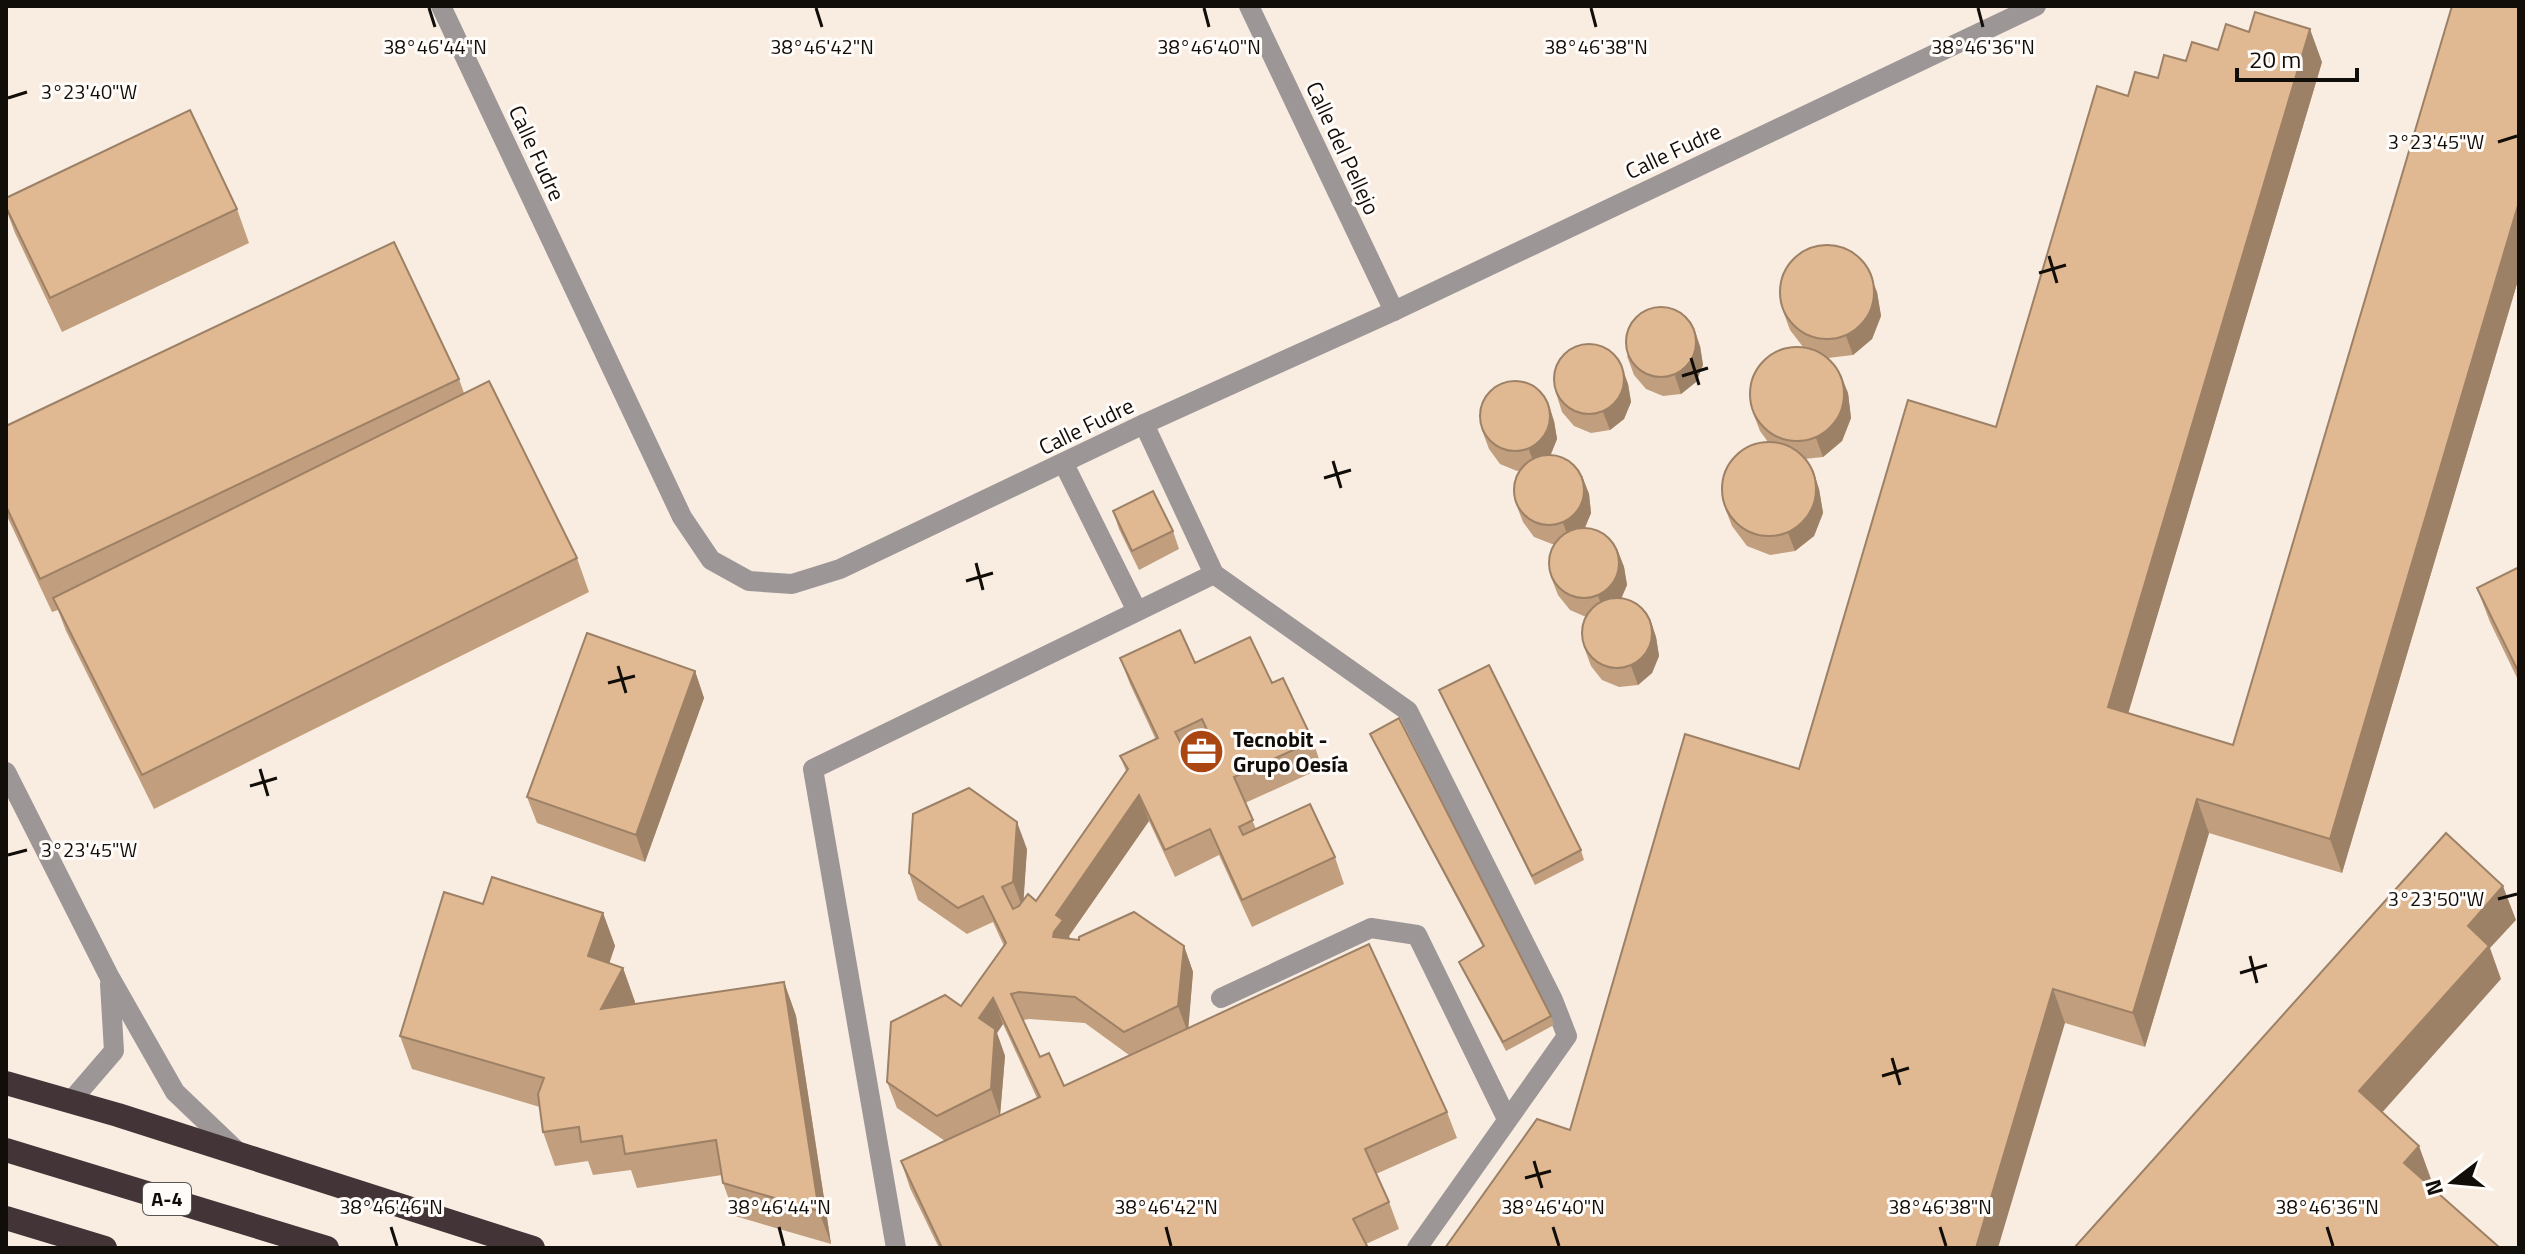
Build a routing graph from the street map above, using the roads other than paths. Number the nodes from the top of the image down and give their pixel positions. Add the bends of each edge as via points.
1 (441, 6) edge
2 (1249, 6) edge
3 (2036, 6) edge
4 (1394, 311) junction
5 (1144, 424) junction
6 (1064, 464) junction
7 (1214, 574) junction
8 (1137, 611) junction
9 (6, 772) edge
10 (109, 976) junction
11 (1221, 998) dead end
12 (6, 1083) edge
13 (71, 1101) junction
14 (1507, 1119) junction
15 (6, 1150) edge
16 (242, 1155) junction
17 (6, 1218) edge
18 (105, 1248) edge
19 (327, 1248) edge
20 (533, 1248) edge
21 (896, 1248) edge
22 (1417, 1248) edge

1 - 6 street, Calle Fudre via 682,517 711,560 749,581 792,584 840,569
2 - 4 street, Calle del Pellejo
3 - 4 street, Calle Fudre
4 - 5 street, Calle Fudre
5 - 6 street, Calle Fudre
5 - 7 street
6 - 8 street
7 - 8 street
7 - 14 street via 1408,711 1567,1036
8 - 21 street via 813,769
9 - 10 street
10 - 13 street via 114,1051
10 - 16 street via 175,1092
11 - 14 street via 1371,928 1417,935
12 - 13 highway
13 - 16 highway
14 - 22 street
15 - 19 highway, A-4
16 - 20 highway
17 - 18 highway

